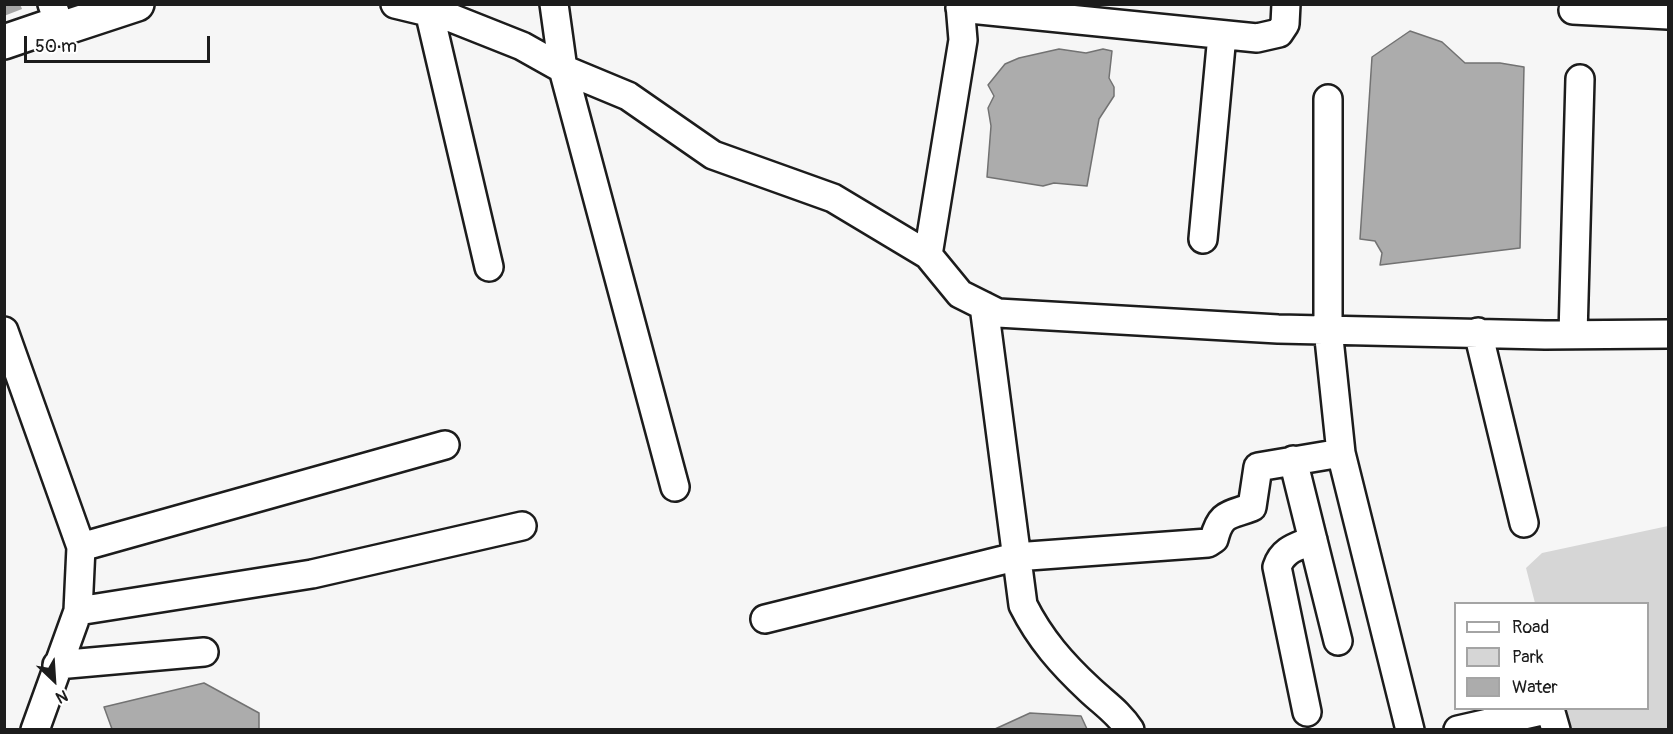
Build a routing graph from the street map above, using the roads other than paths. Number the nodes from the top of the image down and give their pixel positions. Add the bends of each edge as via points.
1 (137, 4) edge
2 (395, 4) edge
3 (554, 4) edge
4 (1286, 4) edge
5 (960, 6) edge
6 (1573, 10) dead end
7 (429, 11) junction
8 (1668, 15) edge
9 (56, 17) edge
10 (1222, 35) junction
11 (4, 42) edge
12 (563, 69) junction
13 (1580, 79) dead end
14 (1328, 99) dead end
15 (1203, 239) dead end
16 (928, 255) junction
17 (489, 267) dead end
18 (984, 306) junction
19 (1328, 329) junction
20 (4, 331) edge
21 (1478, 332) junction
22 (1668, 334) edge
23 (1573, 335) junction
24 (445, 446) dead end
25 (1341, 453) junction
26 (1293, 460) junction
27 (675, 487) dead end
28 (1524, 523) dead end
29 (522, 526) dead end
30 (1313, 540) junction
31 (81, 547) junction
32 (1015, 557) junction
33 (78, 611) junction
34 (765, 619) dead end
35 (1338, 641) dead end
36 (204, 652) dead end
37 (57, 664) junction
38 (1545, 710) edge
39 (1550, 710) edge
40 (1307, 712) dead end
41 (35, 729) edge
42 (1130, 729) edge
43 (1410, 729) edge
44 (1458, 729) edge
45 (1556, 729) edge

1 - 9 street
2 - 7 street
3 - 12 street
4 - 10 street via 1285,24 1280,33 1257,38
5 - 10 street
5 - 16 street via 963,40
6 - 8 street
7 - 12 street via 522,46
7 - 17 street
9 - 11 street via 45,28
10 - 15 street
12 - 16 street via 628,96 713,155 832,198
12 - 27 street
13 - 23 street
14 - 19 street
16 - 18 street via 960,294
18 - 19 street via 998,313
18 - 32 street
19 - 21 street
19 - 25 street
20 - 31 street
21 - 23 street
21 - 28 street
22 - 23 street
24 - 31 street
25 - 26 street
25 - 43 street
26 - 30 street
26 - 32 street via 1258,467 1252,507 1226,516 1208,543
29 - 33 street via 312,574
30 - 35 street
30 - 40 street via 1280,556 1276,567
31 - 33 street
32 - 34 street
32 - 42 street via 1023,605 1036,632 1056,658 1120,714
33 - 37 street
36 - 37 street
37 - 41 street
38 - 44 street
39 - 45 street

